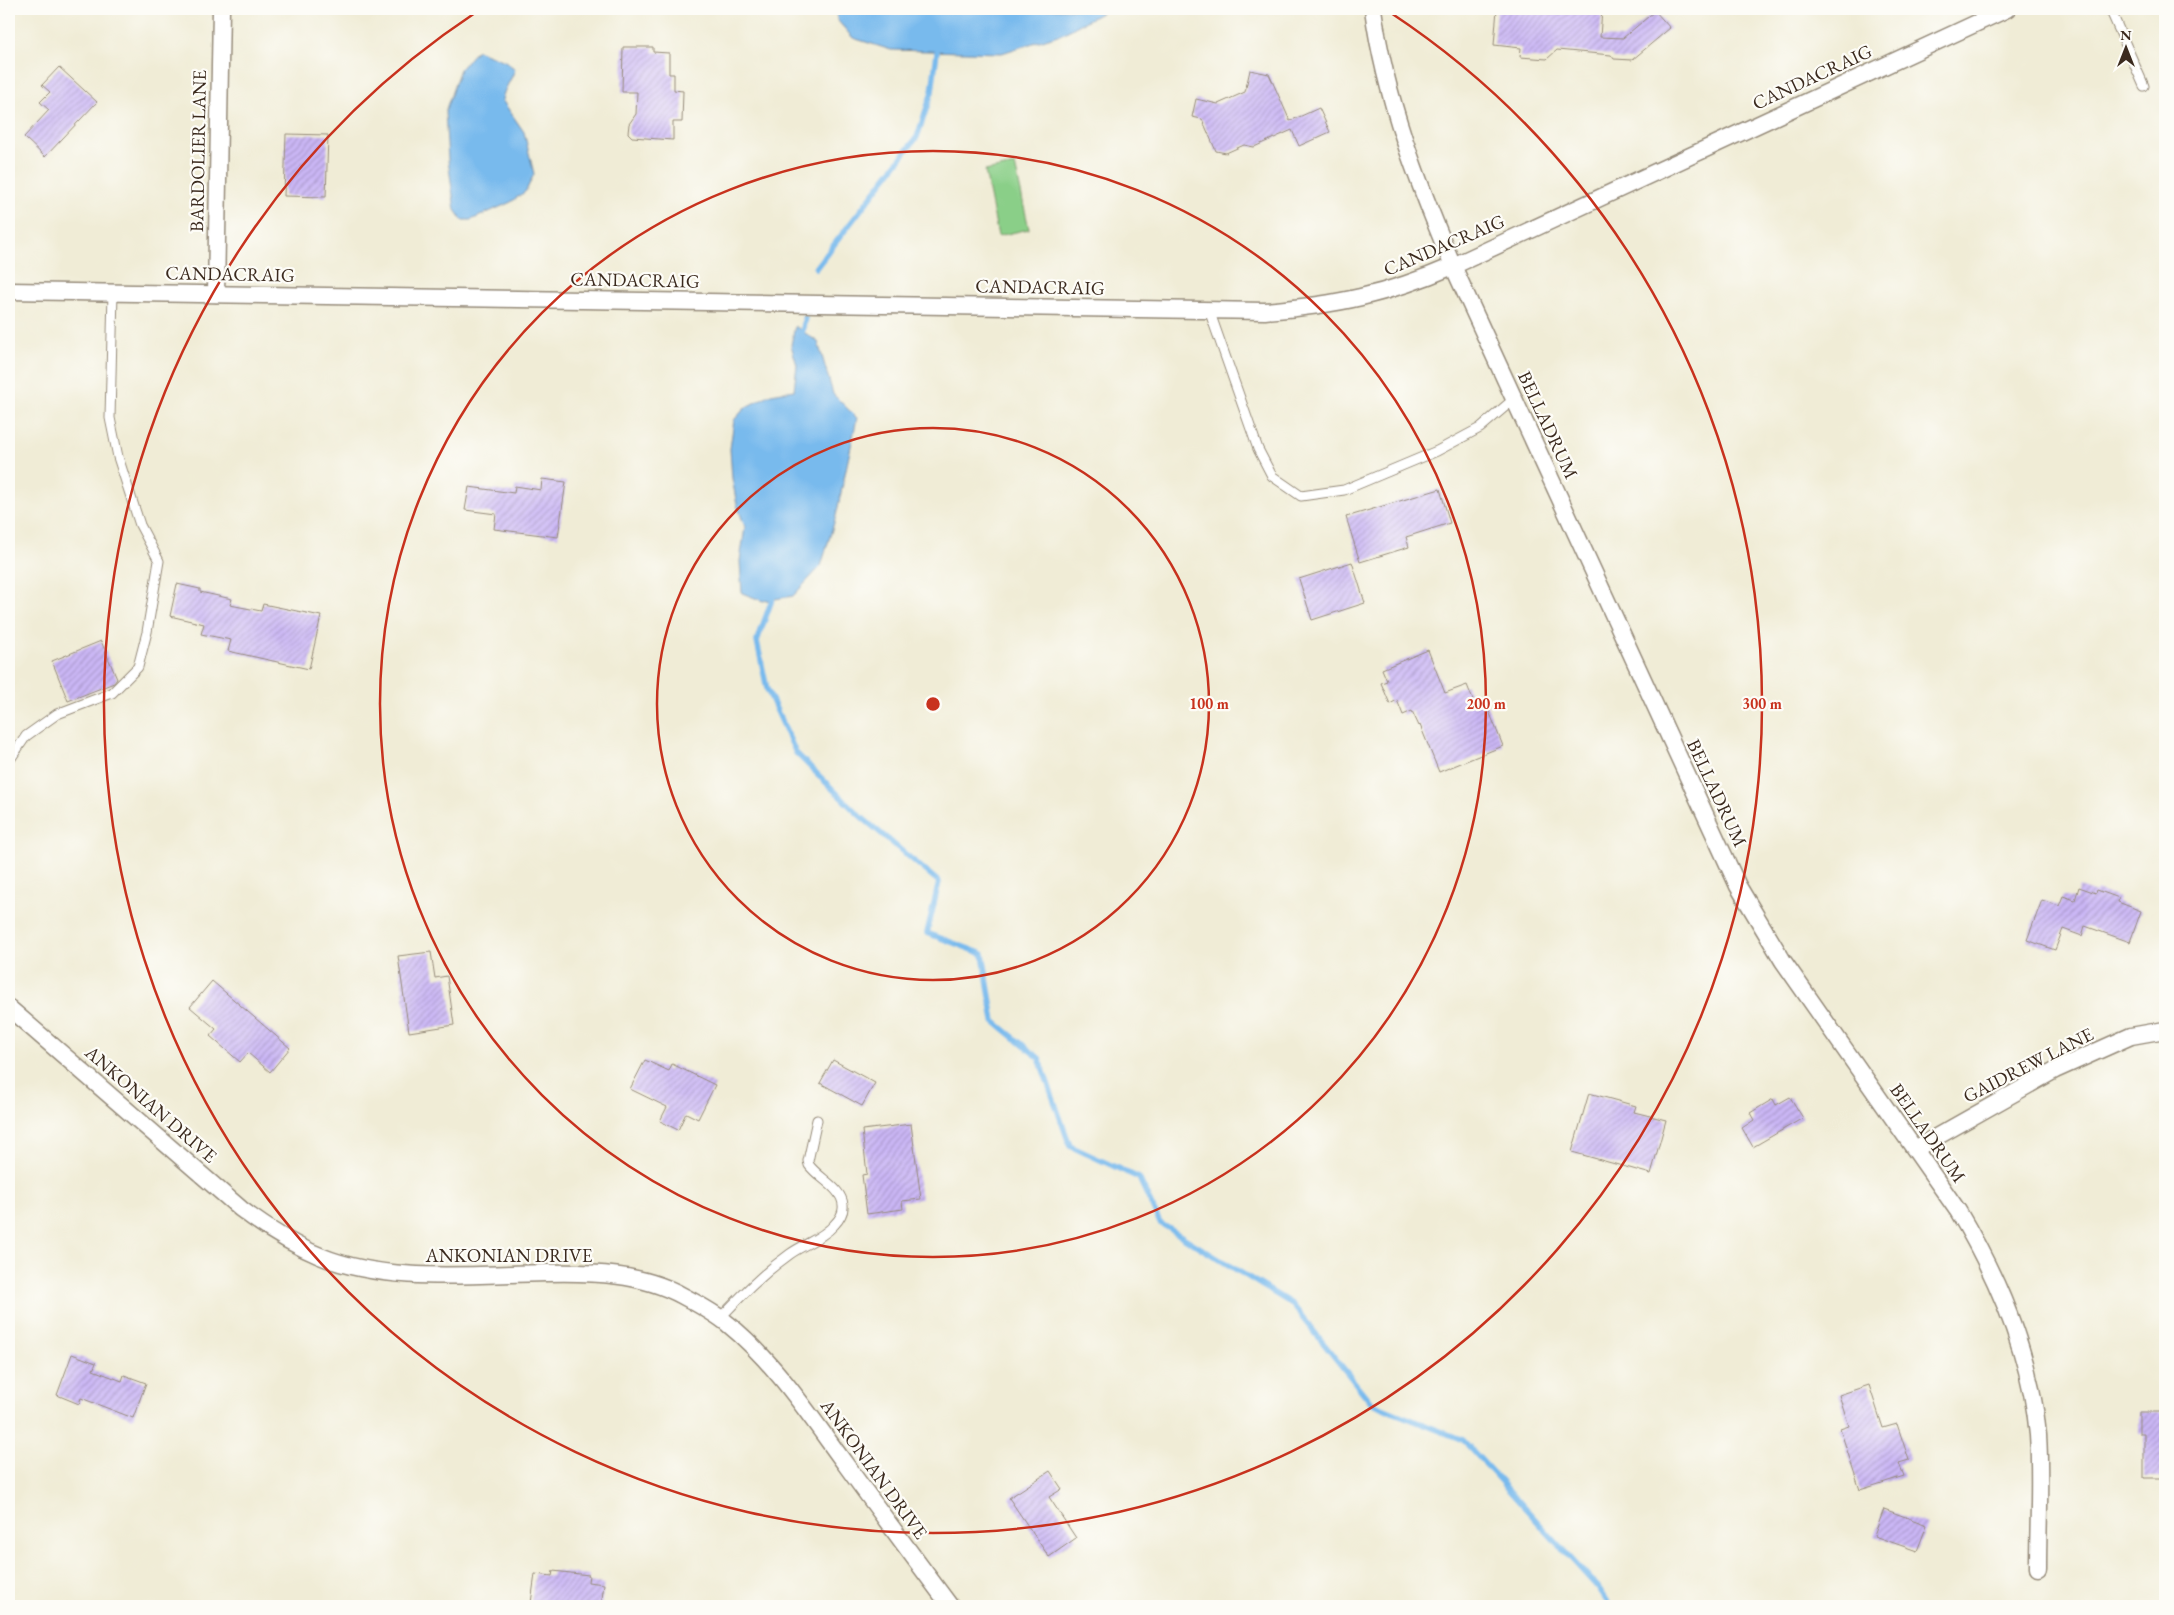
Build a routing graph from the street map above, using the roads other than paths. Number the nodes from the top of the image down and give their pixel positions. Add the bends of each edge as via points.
1 (221, 9) edge
2 (1373, 9) edge
3 (2008, 9) edge
4 (2110, 9) edge
5 (2144, 86) dead end
6 (1452, 266) junction
7 (9, 291) edge
8 (113, 292) junction
9 (216, 294) junction
10 (1209, 310) junction
11 (1514, 399) junction
12 (9, 761) edge
13 (9, 1008) edge
14 (2165, 1030) edge
15 (817, 1120) dead end
16 (1915, 1149) junction
17 (720, 1318) junction
18 (2038, 1568) dead end
19 (950, 1606) edge

1 - 9 street, BARDOLIER LANE
2 - 6 street, BELLADRUM via 1394,106 1419,184
3 - 6 street, CANDACRAIG
4 - 5 lane
6 - 10 street, CANDACRAIG via 1412,284 1364,298 1315,307 1265,311
6 - 11 street, BELLADRUM
7 - 8 street, CANDACRAIG
8 - 9 street, CANDACRAIG
8 - 12 lane via 110,418 118,457 140,525 159,561 147,632 138,667 112,692 56,714 26,736
9 - 10 street, CANDACRAIG
10 - 11 lane via 1268,470 1301,496 1344,490 1437,451 1480,428
11 - 16 street, BELLADRUM via 1738,886 1783,961
13 - 17 street, ANKONIAN DRIVE via 241,1209 267,1229 321,1257 353,1267 418,1275 578,1272 627,1277 681,1294
14 - 16 street, GAIDREW LANE via 2131,1036 2055,1070
15 - 17 lane via 809,1166 841,1196 842,1214 825,1233 760,1276
16 - 18 street, BELLADRUM via 1980,1249 2002,1294 2020,1344 2038,1436
17 - 19 street, ANKONIAN DRIVE via 754,1347 796,1397

